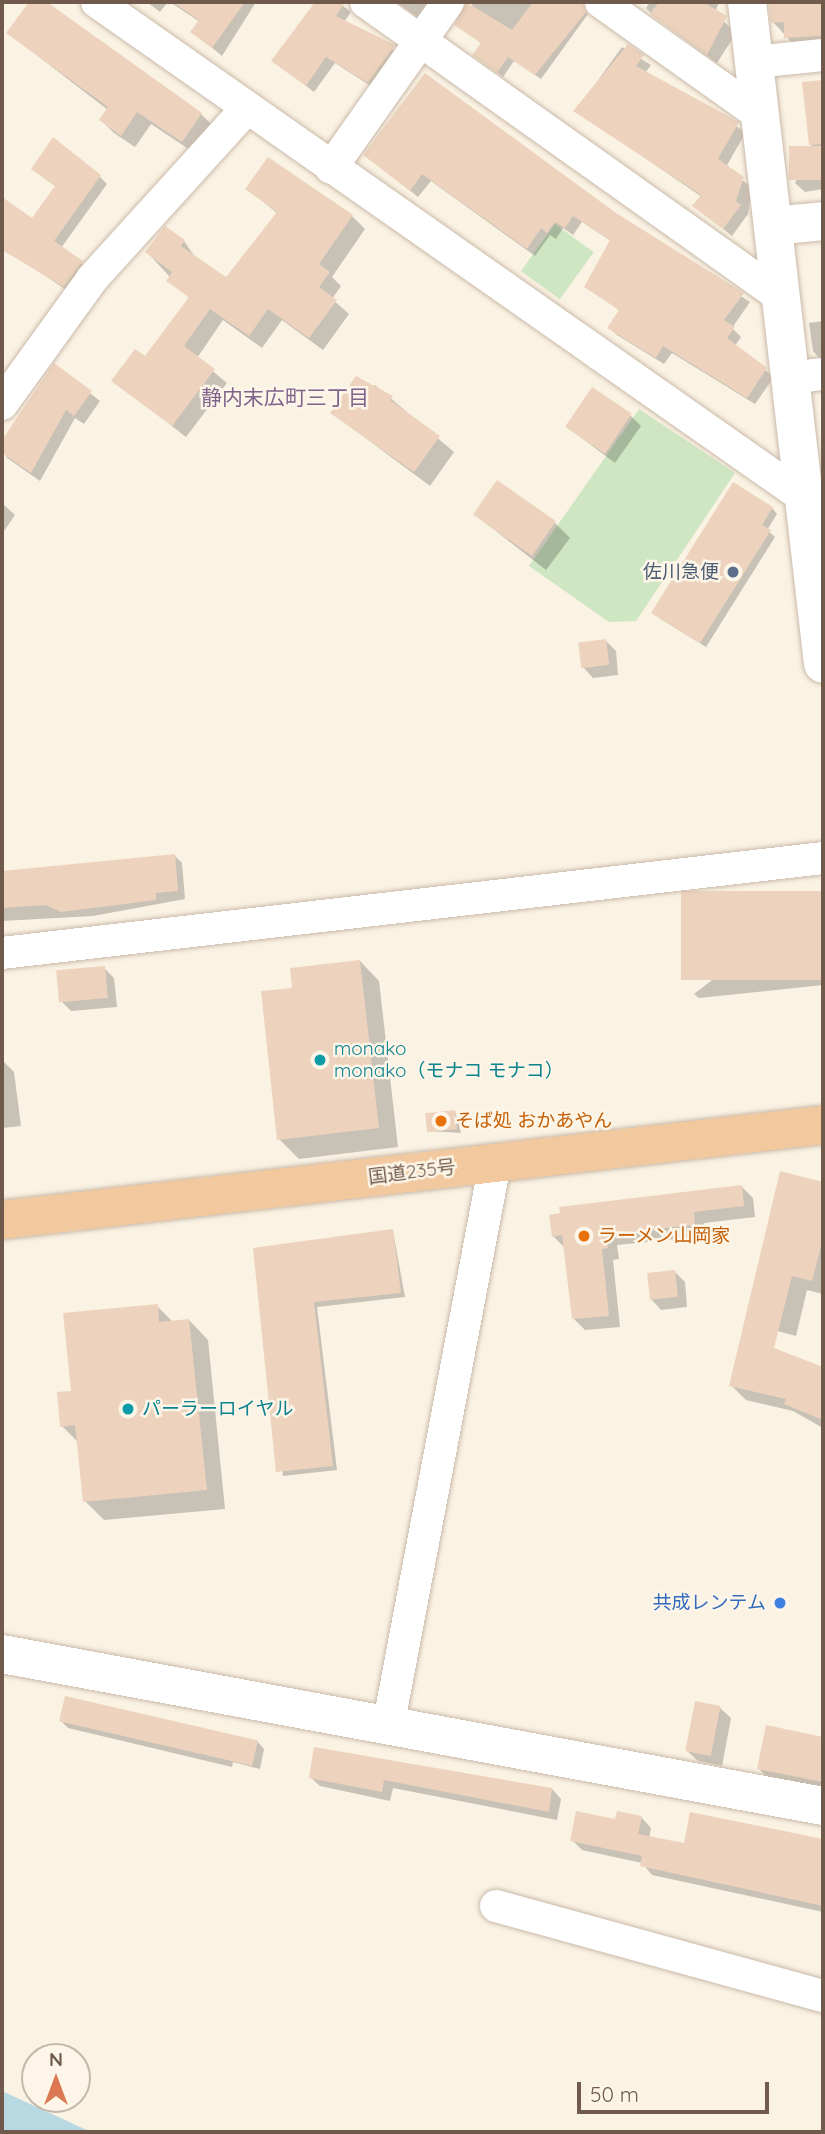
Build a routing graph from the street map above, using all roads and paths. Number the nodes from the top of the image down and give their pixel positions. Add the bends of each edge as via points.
1 (97, 2) edge
2 (366, 2) edge
3 (448, 2) edge
4 (601, 2) edge
5 (747, 2) edge
6 (421, 40) junction
7 (823, 55) edge
8 (754, 62) junction
9 (247, 108) junction
10 (760, 115) junction
11 (331, 168) junction
12 (823, 220) edge
13 (773, 226) junction
14 (780, 296) junction
15 (806, 376) edge
16 (2, 404) edge
17 (802, 496) junction
18 (823, 664) edge
19 (823, 858) edge
20 (2, 953) edge
21 (823, 1125) edge
22 (495, 1163) junction
23 (2, 1220) edge
24 (2, 1654) edge
25 (388, 1727) junction
26 (823, 1806) edge
27 (496, 1906) dead end
28 (823, 1996) edge

1 - 9 street
2 - 6 street
3 - 6 street
4 - 10 street
5 - 8 street
6 - 11 street
6 - 14 street
7 - 8 street
8 - 10 street
9 - 11 street
9 - 16 street via 92,279
10 - 13 street
11 - 17 street
12 - 13 street
13 - 14 street
14 - 15 street
15 - 17 street
17 - 18 street
19 - 20 street
21 - 22 highway, 国道235号
22 - 23 highway, 国道235号
22 - 25 street
24 - 25 street
25 - 26 street
27 - 28 street

